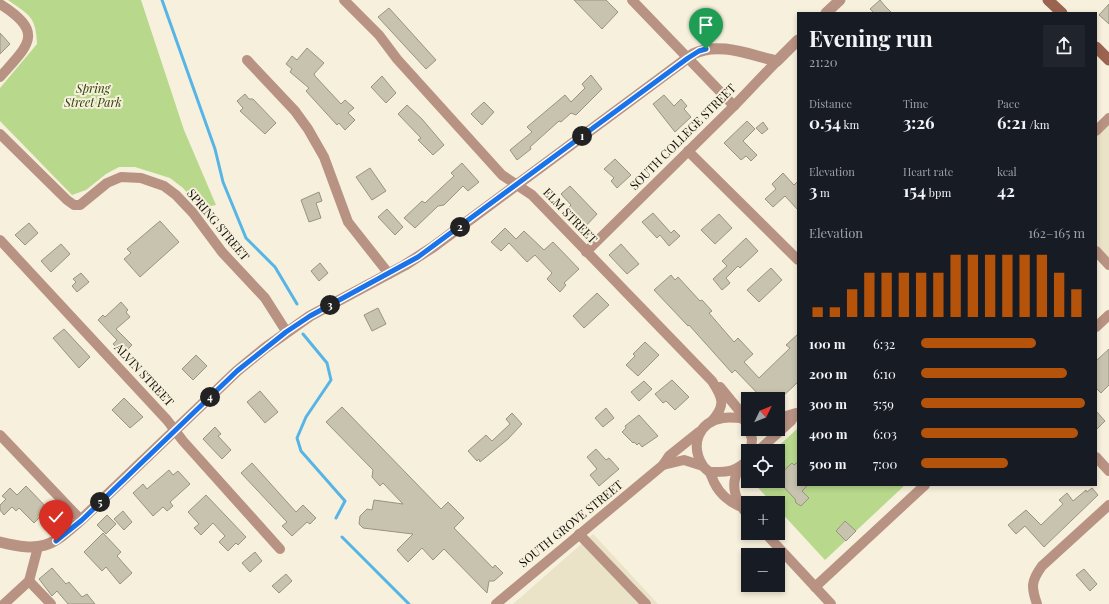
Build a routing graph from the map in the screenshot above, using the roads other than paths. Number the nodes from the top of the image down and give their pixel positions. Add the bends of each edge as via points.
1 (344, 0) edge
2 (632, 0) edge
3 (840, 0) edge
4 (1048, 0) edge
5 (0, 4) edge
6 (827, 12) edge
7 (1061, 12) edge
8 (796, 46) edge
9 (1097, 48) edge
10 (688, 58) junction
11 (247, 60) dead end
12 (1109, 60) edge
13 (777, 61) junction
14 (0, 77) edge
15 (734, 106) junction
16 (1109, 118) edge
17 (1097, 129) edge
18 (0, 134) edge
19 (688, 151) junction
20 (518, 185) junction
21 (0, 240) edge
22 (586, 252) junction
23 (1097, 252) edge
24 (797, 259) edge
25 (1109, 265) edge
26 (388, 274) junction
27 (1109, 315) edge
28 (1097, 326) edge
29 (286, 332) junction
30 (712, 381) junction
31 (797, 412) edge
32 (741, 414) edge
33 (785, 417) edge
34 (712, 421) junction
35 (741, 422) edge
36 (174, 430) junction
37 (699, 432) junction
38 (0, 435) edge
39 (766, 444) edge
40 (1097, 458) edge
41 (663, 465) junction
42 (739, 468) joint
43 (707, 469) junction
44 (1109, 471) edge
45 (924, 486) edge
46 (1109, 505) edge
47 (740, 506) joint
48 (82, 520) junction
49 (579, 534) junction
50 (771, 540) edge
51 (0, 542) edge
52 (38, 547) junction
53 (280, 549) dead end
54 (29, 581) junction
55 (815, 587) junction
56 (4, 604) edge
57 (51, 604) edge
58 (496, 604) edge
59 (646, 604) edge
60 (831, 604) edge
61 (1037, 604) edge

1 - 20 street, ELM STREET via 379,35 397,59 502,174
2 - 10 street
3 - 6 street
4 - 7 main road
5 - 14 street via 19,17 29,40
8 - 13 street, SOUTH COLLEGE STREET
9 - 12 main road
10 - 13 street via 699,51 720,48
10 - 15 street
10 - 20 street
11 - 26 street via 295,111 308,129 324,157 348,222
13 - 15 street, SOUTH COLLEGE STREET
15 - 19 street, SOUTH COLLEGE STREET
16 - 17 street
18 - 29 street, SPRING STREET via 74,205 80,205 107,183 121,177 141,178 156,182 170,190 188,207 222,252 262,295
19 - 22 street, SOUTH COLLEGE STREET
19 - 24 street
20 - 22 street, ELM STREET via 532,195
20 - 26 street via 433,247
21 - 36 street, ALVIN STREET via 168,420
22 - 30 street, ELM STREET
23 - 25 street
26 - 29 street via 310,316
27 - 28 street
29 - 36 street via 237,371
30 - 32 street, ELM STREET via 720,386
30 - 34 street, ELM STREET via 722,403 720,411
31 - 33 street
31 - 39 street via 791,421
34 - 35 street via 726,417
34 - 37 street, SOUTH GROVE STREET
36 - 48 street
36 - 53 street, ALVIN STREET
37 - 41 street, SOUTH GROVE STREET via 669,456
37 - 43 street via 697,449
38 - 48 street
40 - 44 street
41 - 43 street, SOUTH GROVE STREET via 684,460
41 - 49 street, SOUTH GROVE STREET
42 - 43 street via 725,472
42 - 47 street via 734,488
43 - 47 street via 716,486 730,502
45 - 55 street
46 - 61 street via 1042,566 1034,577 1032,591
48 - 52 street via 56,541
49 - 58 street, SOUTH GROVE STREET
49 - 59 street
50 - 55 street
51 - 52 street
52 - 54 street
54 - 56 street
54 - 57 street
55 - 60 street

